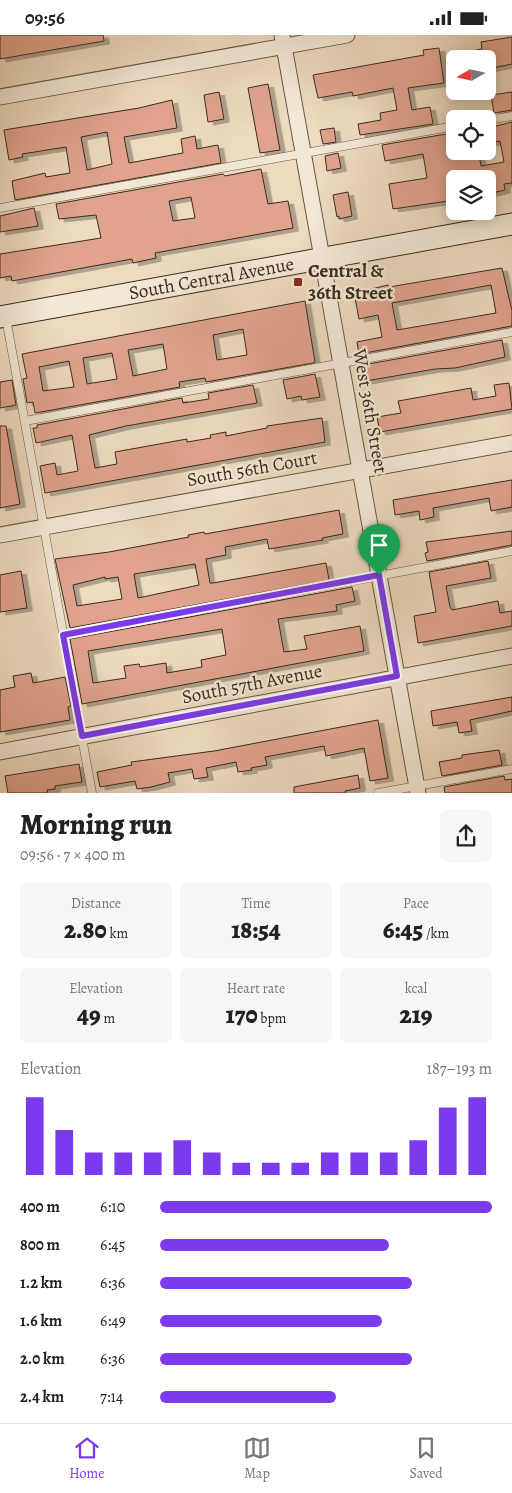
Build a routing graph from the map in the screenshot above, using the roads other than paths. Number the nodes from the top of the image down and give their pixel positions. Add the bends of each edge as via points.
1 (346, 35) edge
2 (283, 41) edge
3 (0, 97) edge
4 (512, 116) edge
5 (496, 119) edge
6 (446, 128) edge
7 (303, 153) junction
8 (0, 208) edge
9 (512, 225) edge
10 (322, 259) junction
11 (3, 316) edge
12 (512, 333) edge
13 (341, 363) junction
14 (25, 421) junction
15 (512, 443) edge
16 (360, 470) junction
17 (44, 527) junction
18 (0, 535) edge
19 (512, 551) edge
20 (379, 575) junction
21 (63, 635) junction
22 (512, 656) edge
23 (397, 676) junction
24 (82, 736) junction
25 (0, 752) edge
26 (512, 769) edge
27 (418, 789) edge
28 (92, 793) edge
29 (378, 793) edge

1 - 2 street
2 - 3 street
2 - 7 street, West 36th Street
4 - 5 lane
6 - 7 lane
7 - 8 lane
7 - 10 street, West 36th Street
9 - 10 main road, South Central Avenue
10 - 11 main road, South Central Avenue
10 - 13 street, West 36th Street
11 - 14 lane
12 - 13 lane
13 - 14 lane
13 - 16 street, West 36th Street
14 - 17 lane
15 - 16 street, South 56th Court
16 - 17 street, South 56th Court
16 - 20 street, West 36th Street
17 - 18 street, South 56th Court
17 - 21 lane
19 - 20 lane
20 - 21 lane
20 - 23 street, West 36th Street
21 - 24 lane
22 - 23 street, South 57th Avenue
23 - 24 street, South 57th Avenue
23 - 27 street, West 36th Street
24 - 25 street, South 57th Avenue
24 - 28 lane
26 - 27 lane
27 - 29 lane

